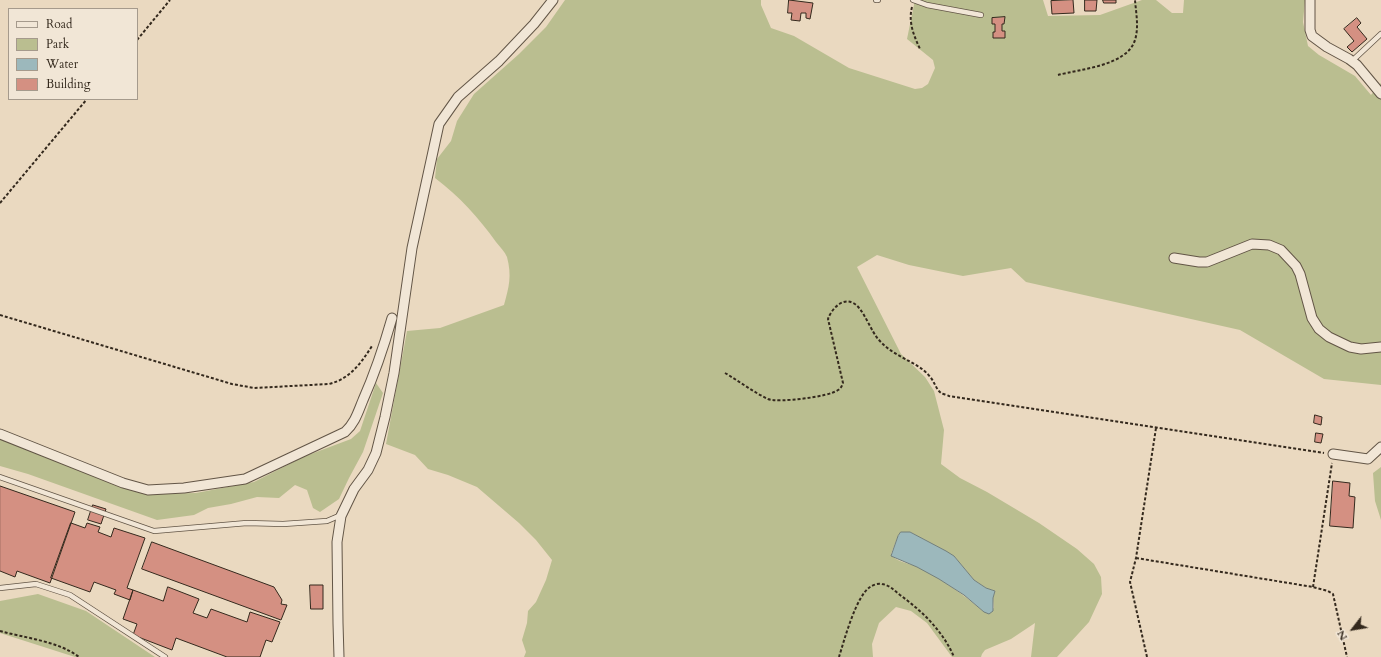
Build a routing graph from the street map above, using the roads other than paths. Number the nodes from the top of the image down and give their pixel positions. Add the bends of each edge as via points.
1 (553, 0) edge
2 (913, 0) edge
3 (1310, 0) edge
4 (981, 15) dead end
5 (1381, 34) edge
6 (1352, 62) junction
7 (1381, 94) edge
8 (1174, 258) dead end
9 (392, 318) dead end
10 (1381, 347) edge
11 (0, 434) edge
12 (1381, 447) edge
13 (1333, 454) road end
14 (0, 477) edge
15 (343, 514) junction
16 (0, 588) edge
17 (165, 657) edge
18 (340, 657) edge

1 - 15 street via 499,60 458,97 439,124 412,248 385,417 376,453 368,470 354,489
2 - 4 lane
3 - 6 street via 1312,36
5 - 6 lane
6 - 7 street
8 - 10 street via 1207,262 1257,244 1281,250 1300,274 1312,318 1318,329 1328,337 1350,347
9 - 11 street via 384,349 352,425 345,432 245,479 184,488 148,490 123,483
12 - 13 street via 1368,459
14 - 15 lane via 154,531 247,523 327,521
15 - 18 street via 337,542
16 - 17 lane via 36,584 70,594

